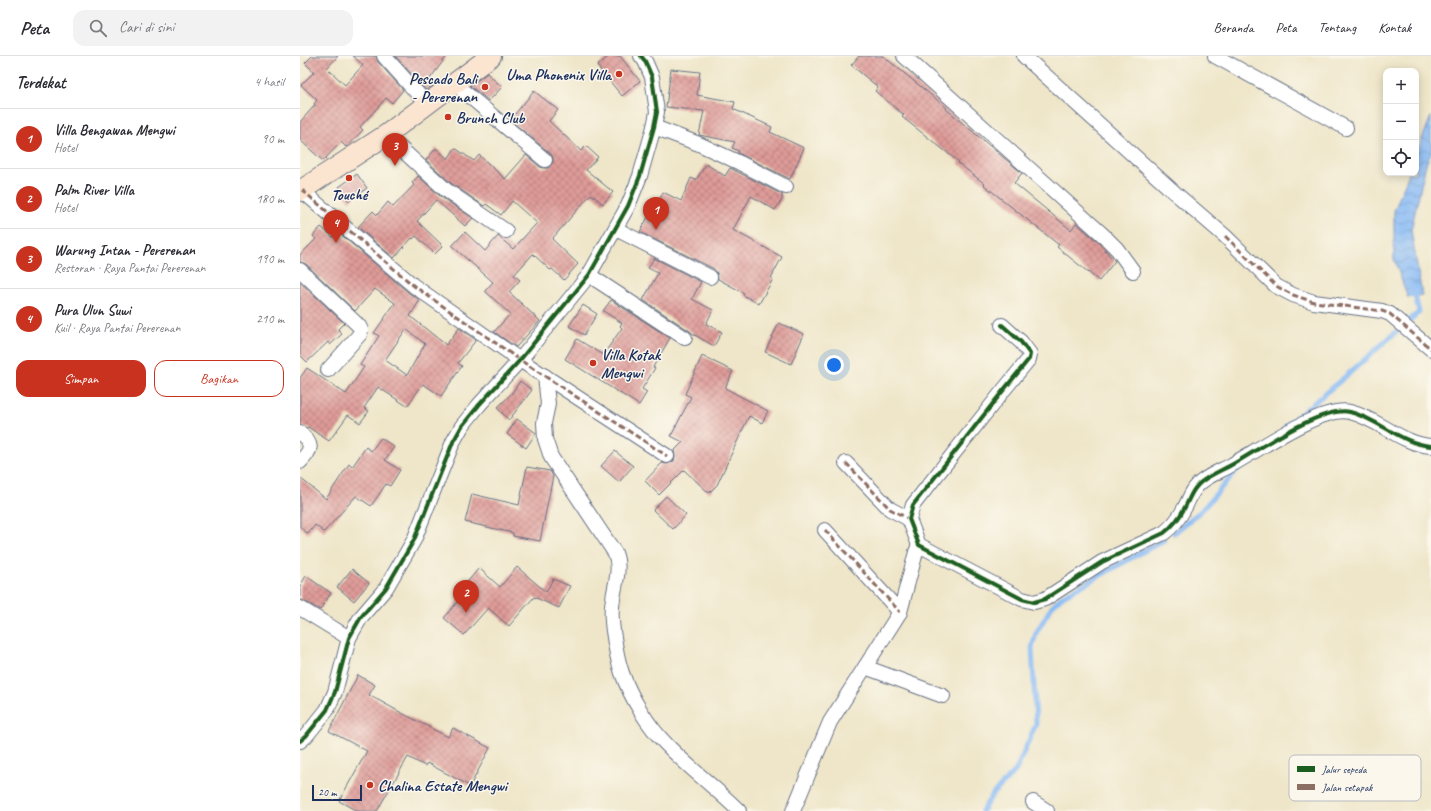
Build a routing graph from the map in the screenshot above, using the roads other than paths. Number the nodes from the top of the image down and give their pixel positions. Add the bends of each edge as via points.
1 (384, 56) edge
2 (491, 56) edge
3 (641, 56) edge
4 (904, 56) edge
5 (1024, 56) edge
6 (1214, 56) edge
7 (455, 84) junction
8 (428, 104) junction
9 (654, 127) junction
10 (1346, 128) dead end
11 (386, 135) junction
12 (545, 160) dead end
13 (786, 187) dead end
14 (301, 190) edge
15 (616, 228) junction
16 (506, 231) dead end
17 (300, 270) edge
18 (1133, 271) dead end
19 (589, 276) junction
20 (710, 277) dead end
21 (1002, 324) dead end
22 (684, 338) dead end
23 (1429, 347) edge
24 (520, 360) junction
25 (328, 370) dead end
26 (545, 376) junction
27 (300, 432) edge
28 (1431, 446) edge
29 (667, 456) dead end
30 (300, 462) edge
31 (846, 463) dead end
32 (909, 519) junction
33 (825, 530) dead end
34 (920, 545) junction
35 (300, 608) edge
36 (900, 612) junction
37 (349, 638) junction
38 (865, 667) junction
39 (944, 696) dead end
40 (300, 741) edge
41 (1033, 802) dead end
42 (739, 811) edge
43 (793, 811) edge
44 (1047, 811) edge

1 - 8 street
2 - 7 street
3 - 9 street via 652,77 656,96 657,112
4 - 18 street via 1103,235
5 - 23 street via 1225,236 1276,286 1314,302 1375,309 1390,314
6 - 10 street
7 - 8 street
7 - 12 street
8 - 11 street
9 - 13 street via 699,144
9 - 15 street via 640,176
11 - 14 street
11 - 16 street via 446,190
14 - 24 street via 414,286
15 - 19 street
15 - 20 street
17 - 25 street via 361,330
19 - 22 street
19 - 24 street
21 - 32 street via 1021,342 1030,354 1029,359 913,505
24 - 26 street
24 - 37 street via 462,426 453,442 414,540 386,588
26 - 29 street
26 - 42 street via 548,404 544,424 545,439 551,457 618,561 611,618 616,652 630,691 666,745
27 - 30 street via 309,441 310,446 309,452
28 - 34 street via 1408,440 1350,412 1337,411 1302,424 1197,486 1178,519 1164,533 1102,562 1045,599 1034,602 1022,599
31 - 32 street via 890,509
32 - 34 street
33 - 36 street
34 - 36 street
35 - 37 street
36 - 38 street
37 - 40 street via 335,692 327,710
38 - 39 street
38 - 43 street via 830,722
41 - 44 street

